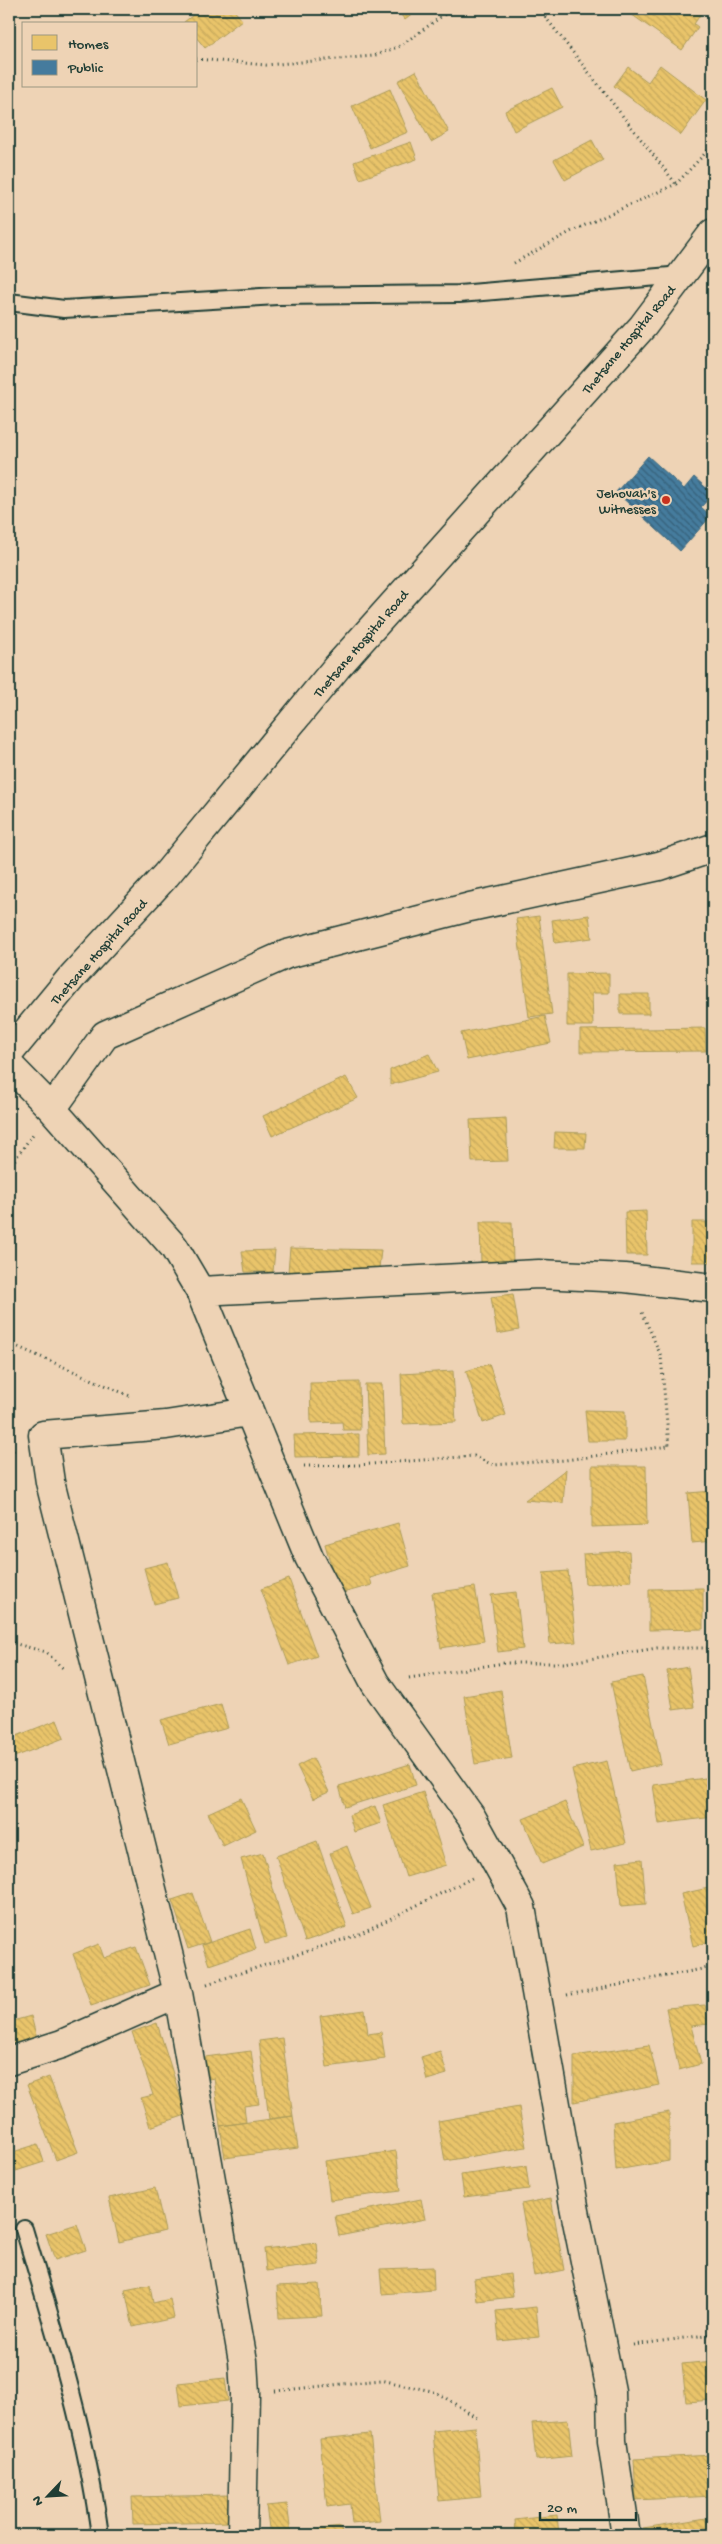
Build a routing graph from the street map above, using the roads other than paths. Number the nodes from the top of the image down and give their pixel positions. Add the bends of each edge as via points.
1 (712, 239) edge
2 (682, 275) junction
3 (9, 302) edge
4 (713, 848) edge
5 (9, 1053) edge
6 (9, 1066) edge
7 (52, 1109) junction
8 (713, 1288) edge
9 (200, 1291) junction
10 (249, 1412) junction
11 (178, 1993) junction
12 (9, 2061) edge
13 (24, 2229) dead end
14 (100, 2535) edge
15 (242, 2535) edge
16 (626, 2535) edge

1 - 2 street, Thetsane Hospital Road
2 - 3 lane via 459,294 277,296 64,309
2 - 5 street, Thetsane Hospital Road via 643,326 337,668 166,875 71,978
4 - 7 street via 659,866 470,907 287,954 105,1035
6 - 7 street
7 - 9 street via 174,1247
8 - 9 street via 625,1278 539,1274
9 - 10 street
10 - 11 street via 166,1425 43,1435 50,1482
10 - 16 street via 309,1557 375,1683 472,1818 521,1907 574,2206 611,2391 612,2441
11 - 12 street via 62,2044
11 - 15 street via 243,2361
13 - 14 lane via 61,2354 95,2496

